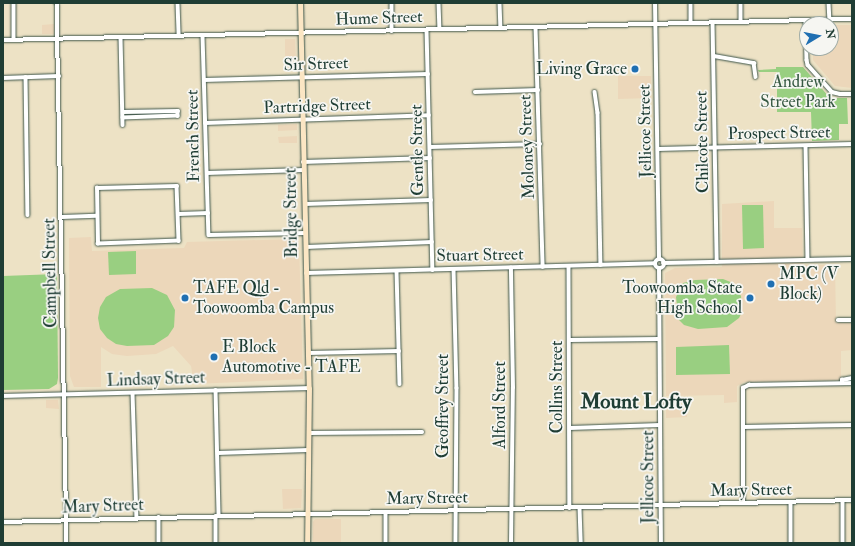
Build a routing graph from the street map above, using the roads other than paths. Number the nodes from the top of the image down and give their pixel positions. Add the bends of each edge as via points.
1 (14, 3) edge
2 (58, 3) edge
3 (178, 3) edge
4 (300, 3) edge
5 (392, 3) edge
6 (439, 3) edge
7 (500, 3) edge
8 (656, 3) edge
9 (691, 3) edge
10 (741, 3) edge
11 (829, 3) edge
12 (830, 16) edge
13 (852, 19) edge
14 (799, 20) edge
15 (839, 20) edge
16 (741, 21) junction
17 (691, 22) junction
18 (713, 22) junction
19 (656, 23) junction
20 (536, 27) junction
21 (501, 28) junction
22 (440, 29) junction
23 (427, 30) junction
24 (392, 31) junction
25 (300, 33) junction
26 (179, 36) junction
27 (203, 36) junction
28 (121, 37) junction
29 (58, 39) junction
30 (3, 40) edge
31 (14, 40) junction
32 (714, 56) junction
33 (807, 56) edge
34 (428, 74) junction
35 (59, 76) junction
36 (26, 77) junction
37 (756, 77) dead end
38 (3, 78) edge
39 (302, 78) junction
40 (204, 80) junction
41 (538, 90) junction
42 (476, 92) dead end
43 (595, 92) dead end
44 (852, 94) edge
45 (602, 97) dead end
46 (596, 98) junction
47 (123, 112) junction
48 (429, 115) junction
49 (123, 118) junction
50 (303, 120) junction
51 (205, 123) junction
52 (123, 125) dead end
53 (540, 144) junction
54 (852, 144) edge
55 (806, 146) junction
56 (430, 147) junction
57 (715, 148) junction
58 (658, 149) junction
59 (430, 158) junction
60 (304, 162) junction
61 (304, 170) junction
62 (207, 173) junction
63 (431, 200) junction
64 (304, 204) junction
65 (208, 213) junction
66 (179, 214) junction
67 (28, 215) dead end
68 (96, 216) junction
69 (62, 217) junction
70 (305, 233) junction
71 (432, 242) junction
72 (306, 246) junction
73 (659, 259) junction
74 (808, 259) junction
75 (852, 259) edge
76 (717, 262) junction
77 (655, 263) junction
78 (664, 263) junction
79 (601, 265) junction
80 (569, 266) junction
81 (543, 267) junction
82 (511, 268) junction
83 (659, 268) junction
84 (454, 269) junction
85 (433, 270) junction
86 (397, 271) junction
87 (306, 273) junction
88 (838, 320) dead end
89 (852, 320) edge
90 (659, 338) junction
91 (570, 340) junction
92 (399, 351) junction
93 (308, 353) junction
94 (852, 378) edge
95 (842, 383) junction
96 (852, 383) edge
97 (400, 384) dead end
98 (309, 388) junction
99 (216, 390) junction
100 (133, 393) junction
101 (64, 394) junction
102 (3, 396) edge
103 (660, 425) junction
104 (852, 425) edge
105 (742, 427) junction
106 (570, 428) junction
107 (422, 432) dead end
108 (309, 434) junction
109 (308, 450) junction
110 (218, 453) junction
111 (843, 500) junction
112 (852, 500) edge
113 (791, 502) junction
114 (743, 503) junction
115 (660, 505) junction
116 (570, 508) junction
117 (580, 508) junction
118 (511, 509) junction
119 (455, 511) junction
120 (386, 513) junction
121 (307, 514) junction
122 (218, 516) junction
123 (159, 517) junction
124 (137, 518) junction
125 (67, 520) junction
126 (3, 522) edge
127 (67, 543) edge
128 (159, 543) edge
129 (216, 543) edge
130 (307, 543) edge
131 (386, 543) edge
132 (456, 543) edge
133 (511, 543) edge
134 (581, 543) edge
135 (661, 543) edge
136 (791, 543) edge
137 (843, 543) edge

1 - 31 street
2 - 29 street, Campbell Street
3 - 26 street
4 - 25 main road, Bridge Street
5 - 24 street
6 - 22 street
7 - 21 street
8 - 19 street, Jellicoe Street
9 - 17 street
10 - 16 street
11 - 12 street
13 - 15 street, Hume Street
14 - 16 street, Hume Street
16 - 18 street, Hume Street
17 - 18 street, Hume Street
17 - 19 street, Hume Street
18 - 32 street, Chilcote Street
19 - 20 street, Hume Street
19 - 58 street, Jellicoe Street
20 - 21 street, Hume Street
20 - 41 street, Moloney Street
21 - 22 street, Hume Street
22 - 23 street, Hume Street
23 - 24 street, Hume Street
23 - 34 street, Gentle Street
24 - 25 street, Hume Street
25 - 27 street, Hume Street
25 - 39 main road, Bridge Street
26 - 27 street, Hume Street
26 - 28 street, Hume Street
27 - 40 street, French Street
28 - 29 street, Hume Street
28 - 47 street
29 - 31 street, Hume Street
29 - 35 street, Campbell Street
30 - 31 street, Hume Street
32 - 37 street via 754,62
32 - 57 street, Chilcote Street
33 - 44 street via 808,65 832,92
34 - 39 street, Sir Street
34 - 48 street, Gentle Street
35 - 36 street
35 - 69 street, Campbell Street
36 - 38 street
36 - 67 street
39 - 40 street, Sir Street
39 - 50 main road, Bridge Street
40 - 51 street, French Street
41 - 42 street
41 - 53 street, Moloney Street
43 - 46 street
45 - 46 street
46 - 79 street
47 - 49 street
47 - 49 street via 178,111 178,116
48 - 50 street, Partridge Street
48 - 56 street, Gentle Street
49 - 52 street
50 - 51 street, Partridge Street
50 - 60 main road, Bridge Street
51 - 62 street, French Street
53 - 56 street
53 - 81 street, Moloney Street
54 - 55 street, Prospect Street
55 - 57 street, Prospect Street
55 - 74 street
56 - 59 street, Gentle Street
57 - 58 street, Prospect Street
57 - 76 street, Chilcote Street
58 - 73 street, Jellicoe Street
59 - 60 street
59 - 63 street, Gentle Street
60 - 61 main road, Bridge Street
61 - 62 street
61 - 64 main road, Bridge Street
62 - 65 street, French Street
63 - 64 street
63 - 71 street, Gentle Street
64 - 70 main road, Bridge Street
65 - 66 street
65 - 70 street, French Street via 209,235
66 - 68 street via 178,188 175,186 97,188
66 - 68 street via 178,242 100,244 97,242
68 - 69 street
69 - 101 street, Campbell Street
70 - 72 main road, Bridge Street
71 - 72 street
71 - 85 street, Gentle Street
72 - 87 main road, Bridge Street
73 - 77 street
73 - 78 street
74 - 75 street
74 - 76 street
76 - 78 street
77 - 79 street, Stuart Street
77 - 83 street
78 - 83 street
79 - 80 street, Stuart Street
80 - 81 street, Stuart Street
80 - 91 street, Collins Street
81 - 82 street, Stuart Street
82 - 84 street, Stuart Street
82 - 118 street, Alford Street
83 - 90 street, Jellicoe Street
84 - 85 street, Stuart Street
84 - 119 street, Geoffrey Street via 457,388
85 - 86 street, Stuart Street
86 - 87 street, Stuart Street
86 - 92 street
87 - 93 main road, Bridge Street
88 - 89 street
90 - 91 street
90 - 103 street, Jellicoe Street
91 - 106 street, Collins Street
92 - 93 street
92 - 97 street
93 - 98 main road, Bridge Street
94 - 95 street via 842,380
95 - 96 street
95 - 105 street via 745,386
98 - 99 street, Lindsay Street
98 - 108 main road, Bridge Street
99 - 100 street, Lindsay Street
99 - 110 street
100 - 101 street, Lindsay Street
100 - 124 street
101 - 102 street, Lindsay Street
101 - 125 street, Campbell Street
103 - 106 street
103 - 115 street, Jellicoe Street
104 - 105 street
105 - 114 street
106 - 116 street, Collins Street
107 - 108 street
108 - 109 main road, Bridge Street
109 - 110 street
109 - 121 main road, Bridge Street
110 - 122 street
111 - 112 street, Mary Street
111 - 113 street, Mary Street
111 - 137 street
113 - 114 street, Mary Street
113 - 136 street
114 - 115 street, Mary Street
115 - 117 street, Mary Street
115 - 135 street, Jellicoe Street
116 - 117 street, Mary Street
116 - 118 street, Mary Street
117 - 134 street
118 - 119 street, Mary Street
118 - 133 street, Alford Street
119 - 120 street, Mary Street
119 - 132 street, Geoffrey Street
120 - 121 street, Mary Street
120 - 131 street
121 - 122 street, Mary Street
121 - 130 main road, Bridge Street
122 - 123 street, Mary Street
122 - 129 street
123 - 124 street, Mary Street
123 - 128 street
124 - 125 street, Mary Street
125 - 126 street, Mary Street
125 - 127 street, Campbell Street

